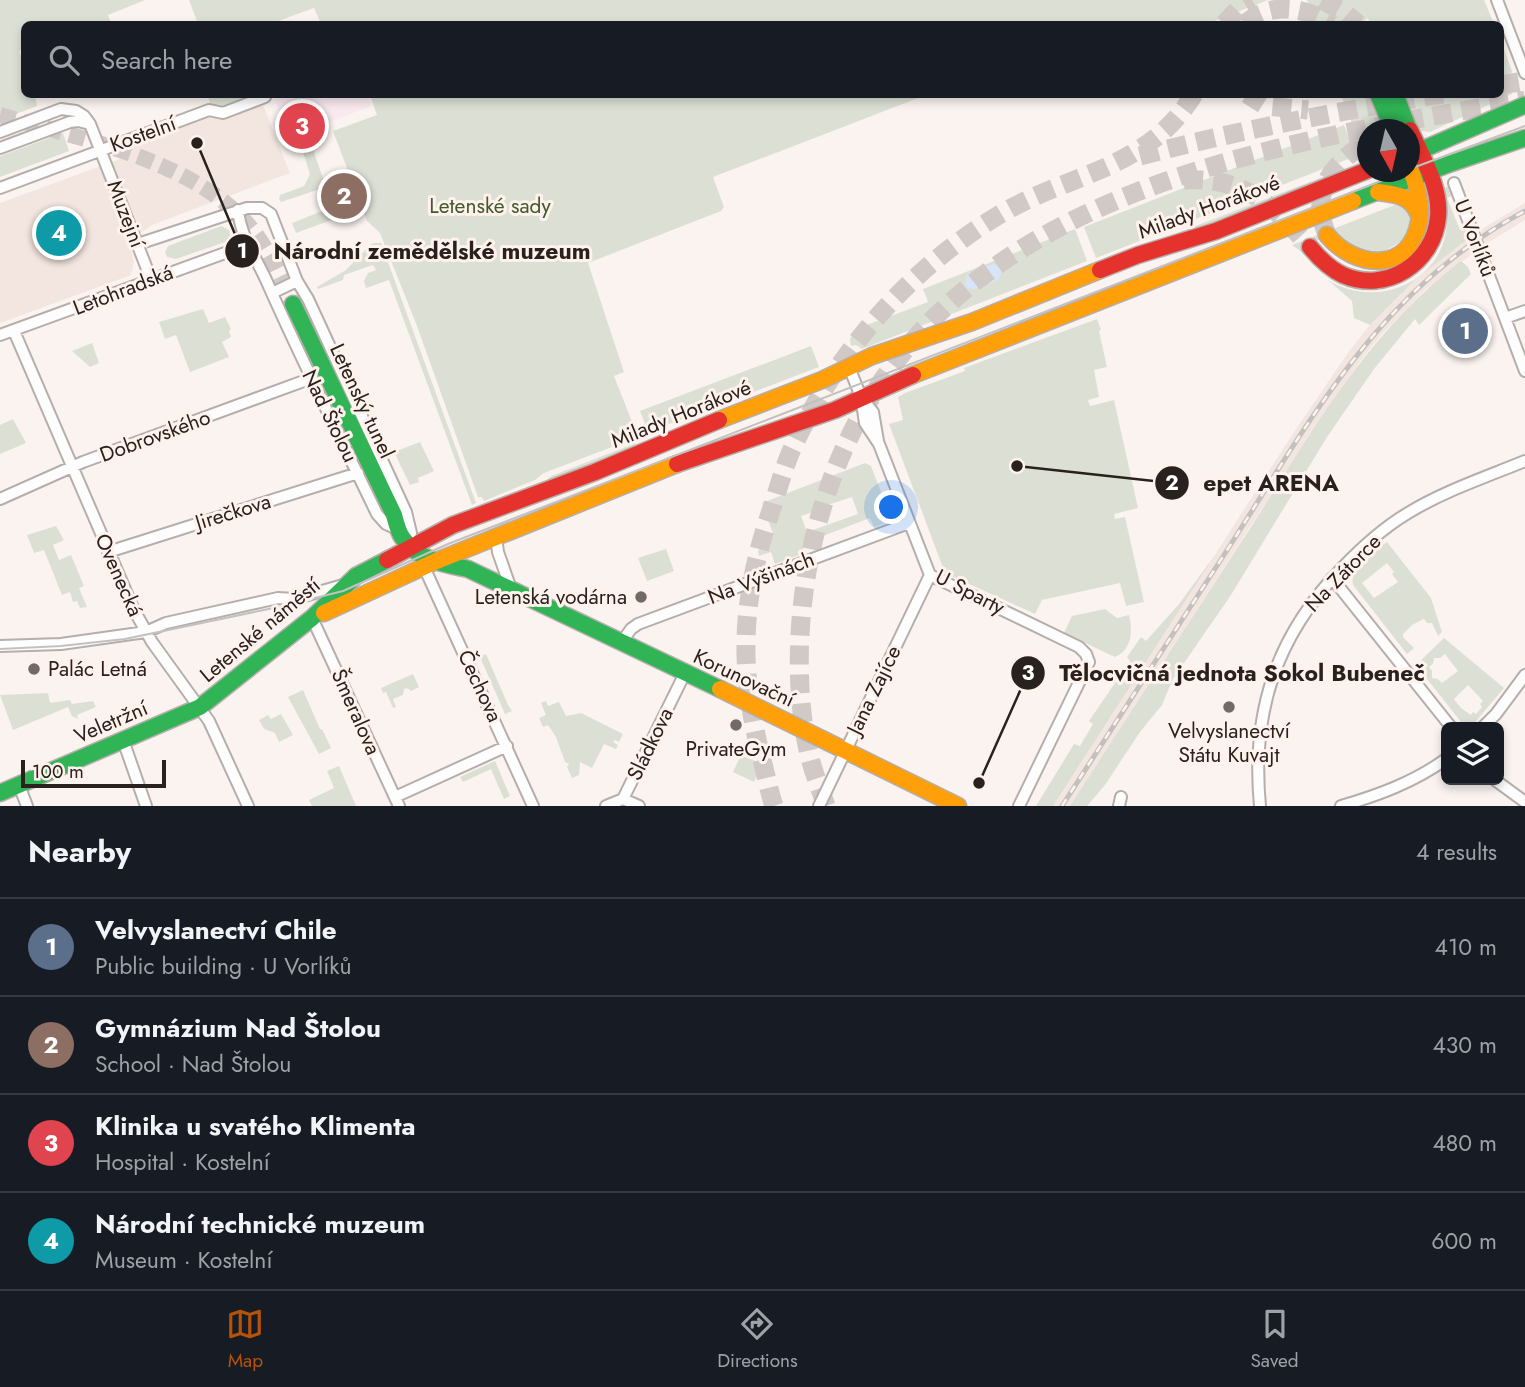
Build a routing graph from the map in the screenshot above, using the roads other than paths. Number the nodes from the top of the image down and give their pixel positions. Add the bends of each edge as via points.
1 (1497, 0) edge
2 (1525, 73) edge
3 (262, 98) edge
4 (1380, 98) edge
5 (1397, 98) edge
6 (1525, 105) edge
7 (1388, 119) edge
8 (1405, 119) edge
9 (90, 124) junction
10 (0, 132) edge
11 (1525, 138) edge
12 (0, 148) edge
13 (100, 150) junction
14 (1420, 150) edge
15 (1420, 171) edge
16 (1357, 174) edge
17 (1420, 176) edge
18 (1398, 182) edge
19 (1418, 182) edge
20 (1454, 183) dead end
21 (0, 188) edge
22 (1378, 192) junction
23 (238, 210) junction
24 (1419, 216) junction
25 (1327, 235) tunnel mouth
26 (138, 244) junction
27 (247, 245) junction
28 (1310, 247) tunnel mouth
29 (151, 279) junction
30 (297, 281) junction
31 (272, 293) junction
32 (300, 302) junction
33 (1525, 310) edge
34 (1504, 318) junction
35 (14, 331) junction
36 (0, 335) edge
37 (849, 367) junction
38 (1525, 371) edge
39 (312, 378) junction
40 (861, 397) junction
41 (1525, 461) edge
42 (72, 467) junction
43 (358, 473) junction
44 (0, 499) edge
45 (909, 523) junction
46 (404, 531) junction
47 (496, 537) junction
48 (108, 552) junction
49 (429, 565) junction
50 (930, 575) junction
51 (1332, 578) junction
52 (346, 584) junction
53 (511, 589) junction
54 (312, 618) junction
55 (146, 632) junction
56 (621, 642) junction
57 (0, 646) edge
58 (685, 673) junction
59 (1525, 675) edge
60 (200, 707) junction
61 (1447, 722) edge
62 (1488, 722) edge
63 (123, 740) junction
64 (507, 746) junction
65 (845, 751) junction
66 (1441, 763) edge
67 (19, 785) junction
68 (1502, 785) edge
69 (0, 793) edge
70 (623, 799) junction
71 (397, 801) edge
72 (1525, 802) edge
73 (27, 806) edge
74 (146, 806) edge
75 (248, 806) edge
76 (533, 806) edge
77 (606, 806) edge
78 (639, 806) edge
79 (819, 806) edge
80 (958, 806) edge
81 (1019, 806) edge
82 (1260, 806) edge
83 (1341, 806) edge

1 - 2 street
3 - 13 street, Kostelní via 223,113 209,110
4 - 7 main road
5 - 8 main road
6 - 14 main road
9 - 10 street, Kostelní via 80,113 66,109
9 - 12 street, Kostelní via 70,122
9 - 13 street, Kostelní
11 - 15 main road, Milady Horákové
13 - 21 street, Kostelní
13 - 26 street, Muzejní
16 - 37 main road, Milady Horákové
17 - 28 main road via 1437,198 1437,226 1429,248 1406,271 1376,281 1351,278 1329,266
18 - 22 main road, Milady Horákové
19 - 24 main road
20 - 34 street, U Vorlíků
22 - 24 main road via 1407,198
22 - 40 main road, Milady Horákové
23 - 26 street, Letohradská
23 - 27 street, Nad Štolou
23 - 30 street, Nad Štolou via 259,207 271,214
24 - 25 main road via 1408,246 1379,261 1351,257
26 - 29 street, Muzejní
27 - 29 street, Letohradská
27 - 31 street, Nad Štolou
29 - 35 street, Letohradská
30 - 31 street
30 - 32 street, Nad Štolou
31 - 39 street, Nad Štolou
32 - 46 main road, Letenský tunel
32 - 46 street, Nad Štolou via 405,512
33 - 34 street
34 - 38 street, U Vorlíků
35 - 36 street, Letohradská
35 - 42 street, Ovenecká
37 - 40 street, U Sparty
37 - 46 main road, Milady Horákové via 453,525
39 - 42 street, Dobrovského
39 - 43 street, Nad Štolou
40 - 45 street, U Sparty via 873,412 879,444
40 - 47 main road, Milady Horákové via 662,469
41 - 51 street, Na Zátorce via 1407,514
42 - 44 street, Dobrovského
42 - 48 street, Ovenecká
43 - 46 street, Nad Štolou via 377,514 386,524
43 - 48 street, Jirečkova
45 - 50 street, U Sparty
45 - 56 street, Na Výšinách via 638,624
46 - 49 main road, Korunovační
46 - 52 main road, Milady Horákové
47 - 49 main road, Milady Horákové
47 - 53 street
48 - 55 street, Ovenecká
49 - 53 main road, Korunovační via 468,569
49 - 54 main road, Milady Horákové
49 - 64 street, Čechova
50 - 65 street, Jana Zajíce
50 - 81 street, U Sparty via 1086,654 1089,662
51 - 61 street
51 - 82 street, Na Zátorce via 1294,628 1270,682 1258,748
52 - 54 main road, Letenské náměstí
52 - 55 street, Milady Horákové via 166,623
53 - 56 main road, Korunovační
54 - 60 main road, Letenské náměstí
54 - 71 street, Šmeralova
55 - 57 street, Milady Horákové via 61,644
55 - 60 street, Ovenecká
56 - 58 main road, Korunovační
58 - 65 main road, Korunovační
58 - 70 street, Sládkova
59 - 62 street
60 - 63 main road, Veletržní
60 - 75 street, Ovenecká
63 - 67 main road, Veletržní
63 - 74 street
64 - 71 street
64 - 76 street, Čechova
65 - 79 street, Jana Zajíce
65 - 80 main road, Korunovační
66 - 83 street via 1421,776
67 - 69 main road, Veletržní
67 - 73 street
68 - 72 street
70 - 77 street, Sládkova
70 - 78 street

